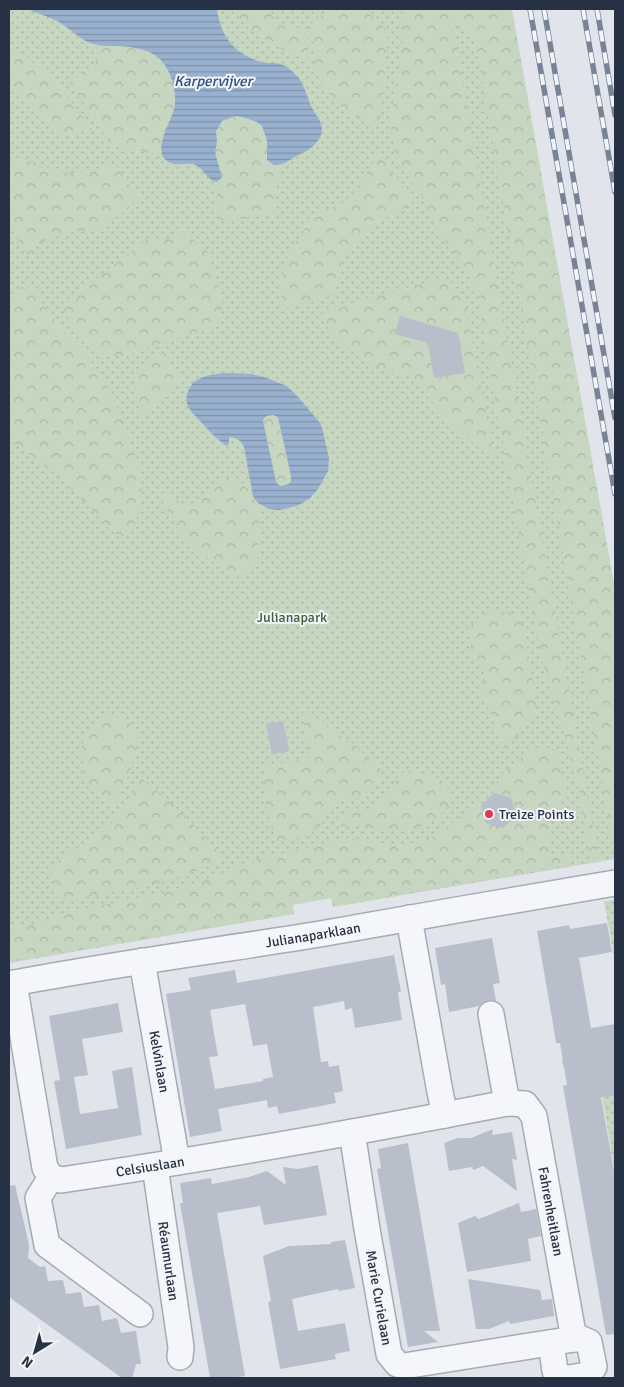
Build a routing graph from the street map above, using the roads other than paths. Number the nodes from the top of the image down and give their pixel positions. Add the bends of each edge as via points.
1 (615, 883) edge
2 (409, 918) junction
3 (142, 961) junction
4 (11, 983) edge
5 (491, 1014) dead end
6 (507, 1103) junction
7 (445, 1115) junction
8 (352, 1132) junction
9 (166, 1164) junction
10 (51, 1177) junction
11 (140, 1314) dead end
12 (562, 1341) junction
13 (180, 1356) dead end
14 (563, 1378) edge
15 (569, 1378) edge

1 - 2 street, Julianaparklaan
2 - 3 street, Julianaparklaan
2 - 7 street
3 - 4 street, Julianaparklaan
3 - 9 street, Kelvinlaan
4 - 10 street via 45,1168
5 - 6 street
6 - 7 street, Celsiuslaan
6 - 12 street, Fahrenheitlaan via 526,1104 534,1116
7 - 8 street, Celsiuslaan
8 - 9 street, Celsiuslaan
8 - 12 street, Marie Curielaan via 389,1354 397,1364 404,1366
9 - 10 street, Celsiuslaan via 61,1180
9 - 13 street, Réaumurlaan
10 - 11 street via 38,1198 47,1245
12 - 14 street via 555,1371
12 - 15 street via 582,1339 589,1342 594,1367 587,1375

